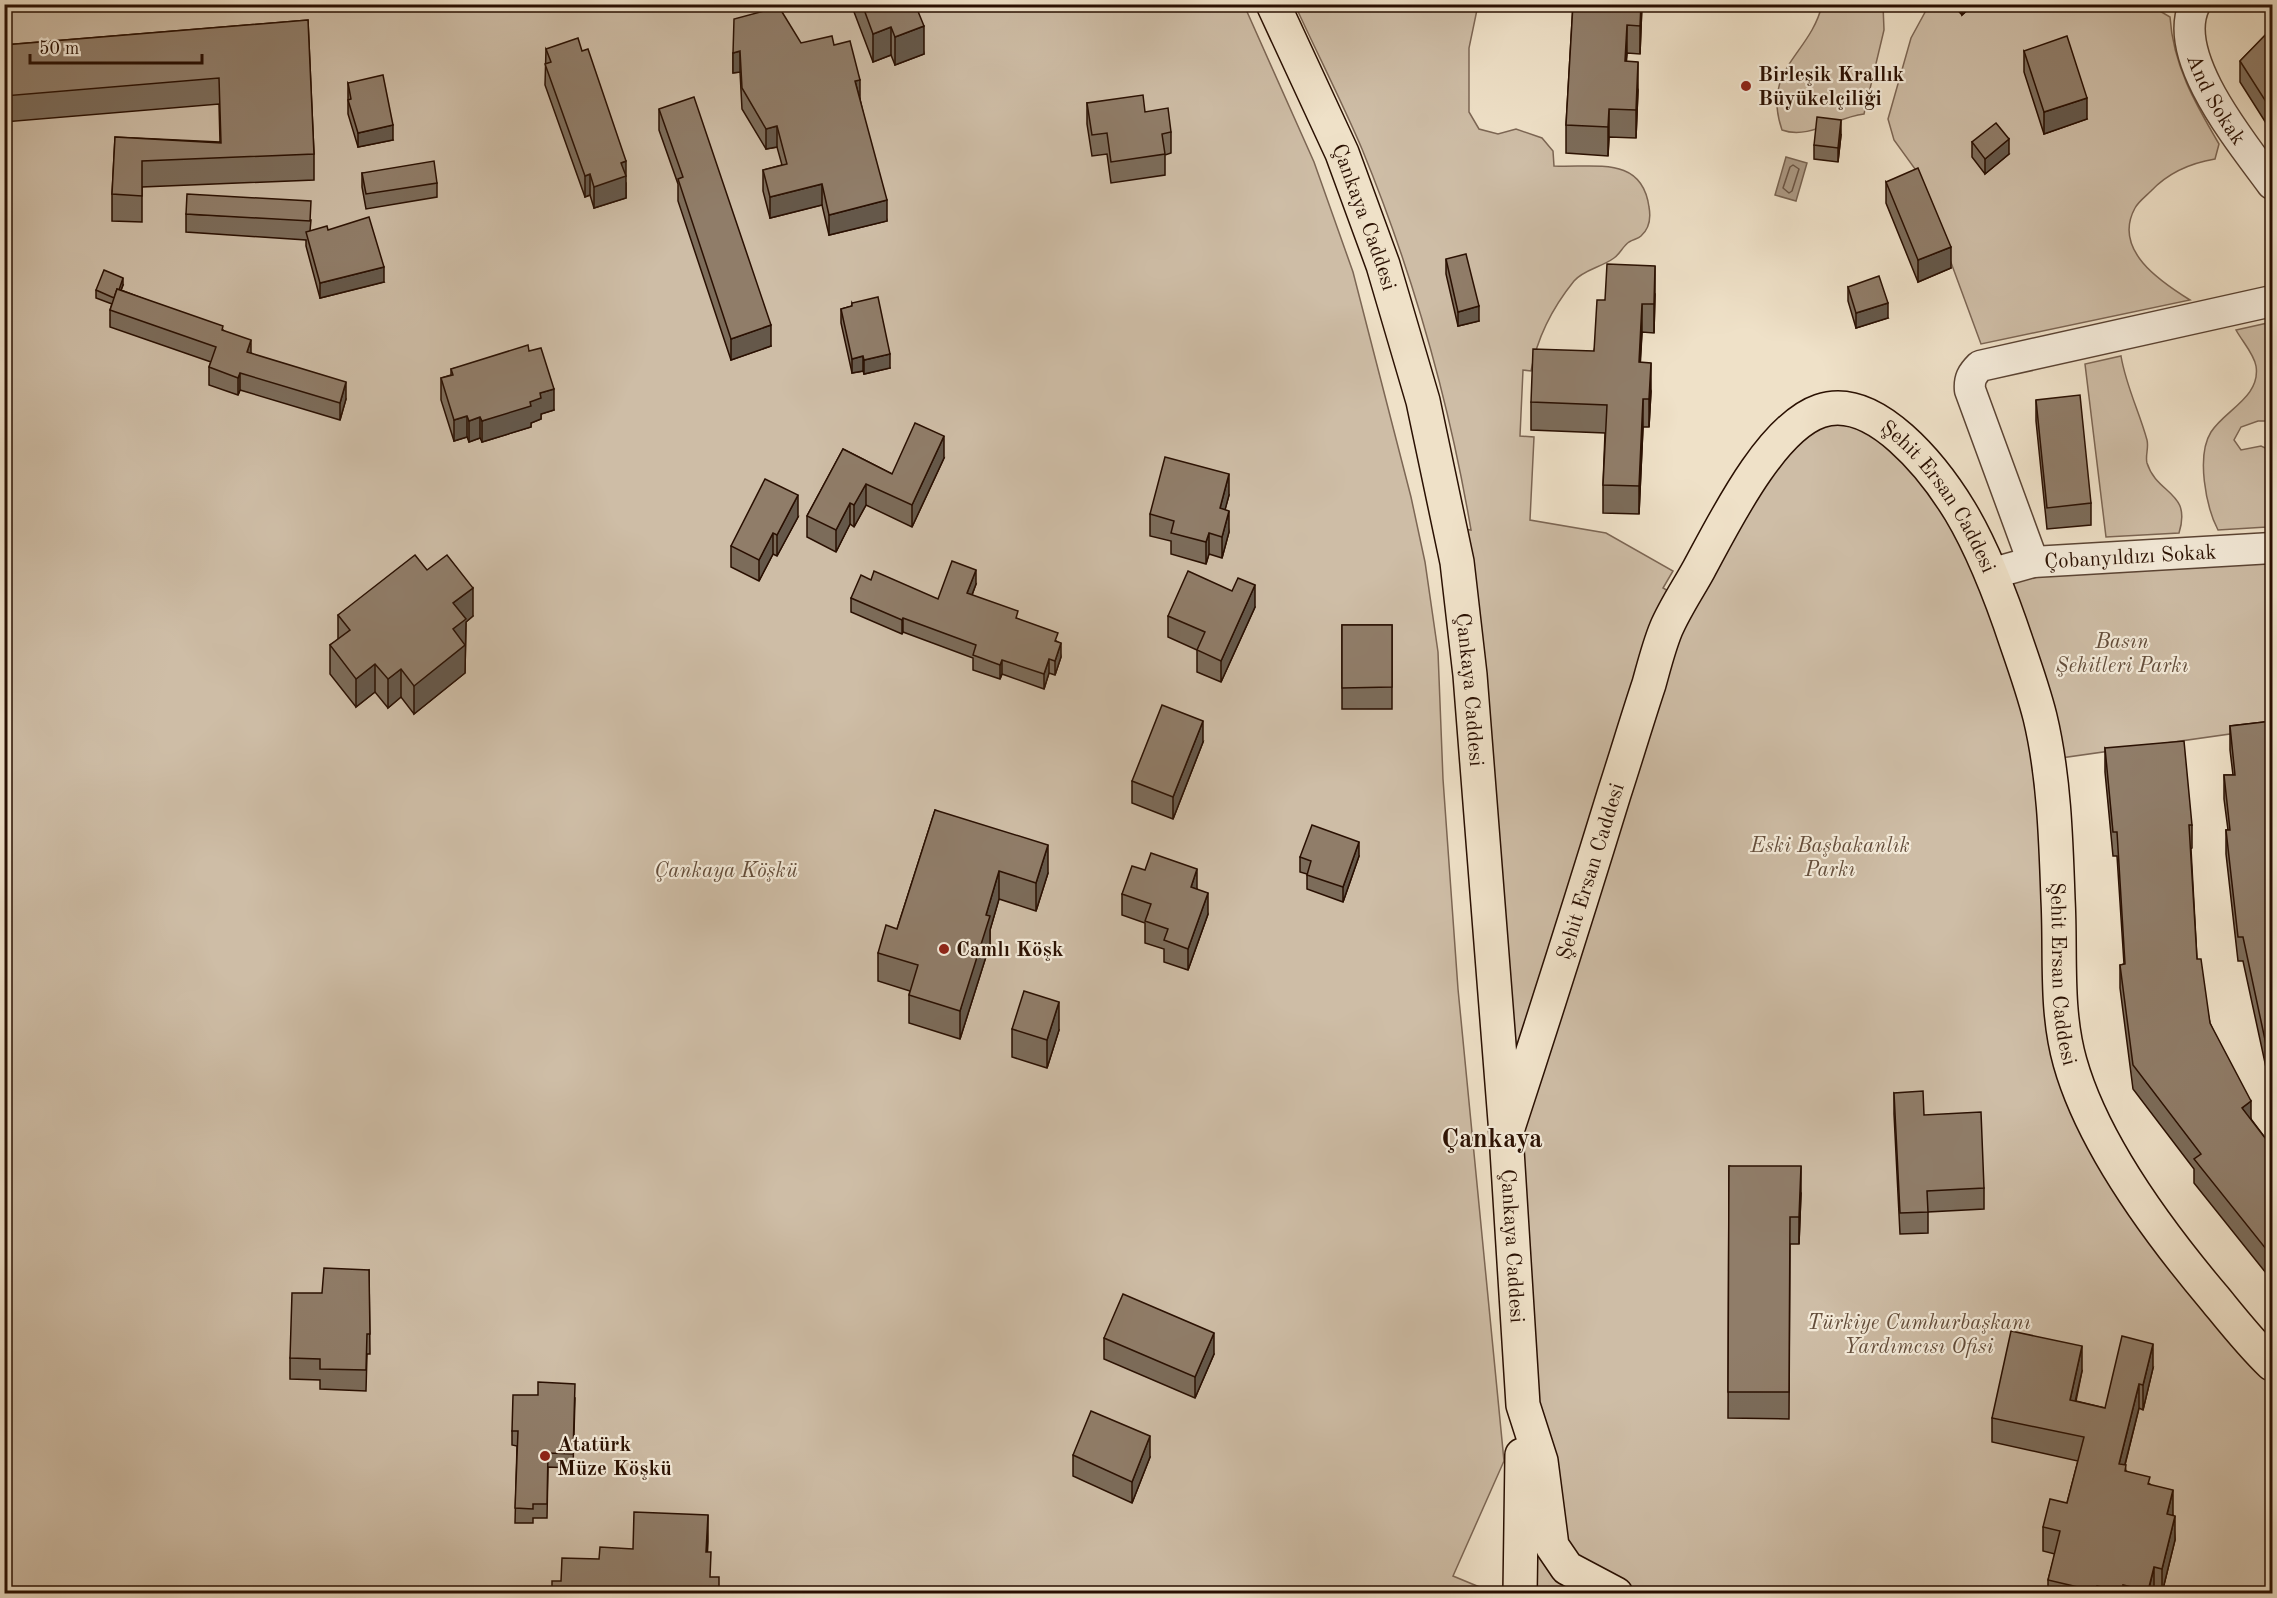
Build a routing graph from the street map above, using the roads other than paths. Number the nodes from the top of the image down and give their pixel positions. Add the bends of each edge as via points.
1 (1273, 4) edge
2 (2195, 4) edge
3 (2272, 184) edge
4 (2272, 302) edge
5 (2272, 548) edge
6 (2033, 562) junction
7 (1990, 574) junction
8 (1506, 1134) junction
9 (2272, 1364) edge
10 (1523, 1405) junction
11 (1520, 1593) edge
12 (1616, 1593) edge

1 - 8 main road, Çankaya Caddesi via 1342,153 1383,265 1423,401 1457,562 1471,687
2 - 3 street, And Sokak via 2188,18 2196,59 2213,97
4 - 6 street via 1980,366 1974,372 1970,390
5 - 6 street, Çobanyıldızı Sokak
6 - 7 street, Çobanyıldızı Sokak
7 - 8 main road, Şehit Ersan Caddesi via 1961,513 1935,475 1883,423 1864,413 1823,410 1802,421 1764,461 1739,495 1665,630
7 - 9 main road, Şehit Ersan Caddesi via 2040,718 2058,888 2059,998 2069,1060 2090,1117 2126,1177 2189,1269
8 - 10 main road, Çankaya Caddesi
10 - 11 main road, Çankaya Caddesi
10 - 12 main road, Çankaya Caddesi via 1541,1461 1552,1546 1567,1568

